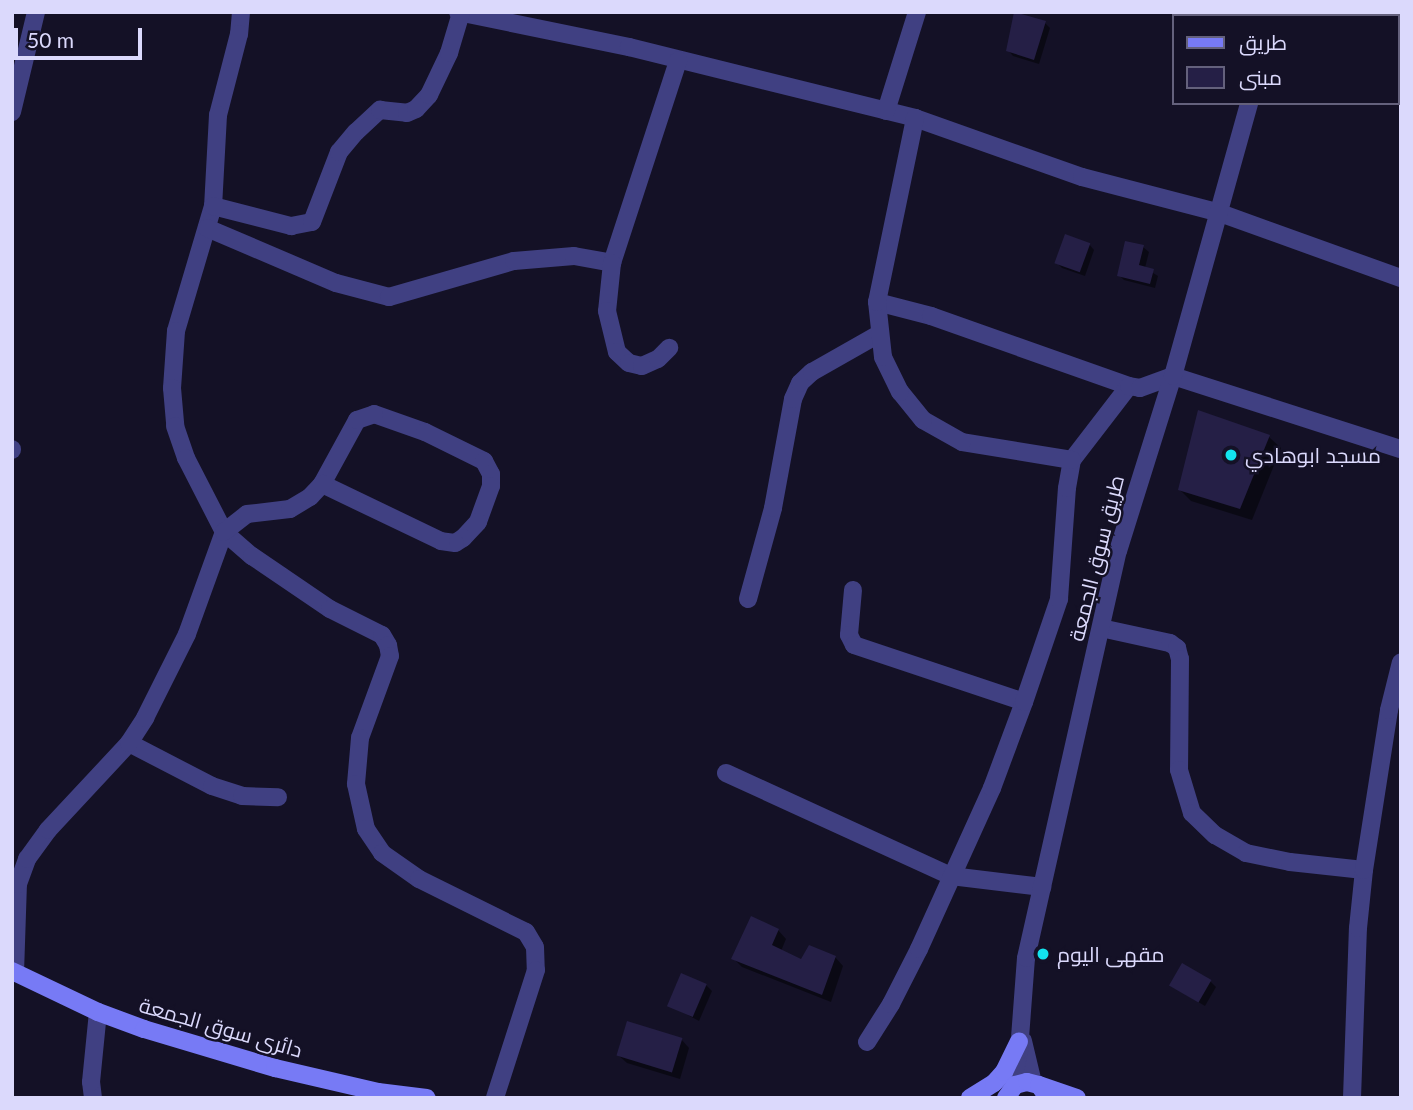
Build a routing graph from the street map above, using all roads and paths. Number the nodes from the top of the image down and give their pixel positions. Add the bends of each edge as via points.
1 (36, 12) edge
2 (241, 12) edge
3 (917, 12) edge
4 (460, 13) edge
5 (678, 61) junction
6 (1248, 105) edge
7 (886, 111) junction
8 (12, 112) edge
9 (915, 118) junction
10 (213, 206) junction
11 (1220, 213) junction
12 (207, 228) junction
13 (612, 263) junction
14 (1401, 278) edge
15 (877, 302) junction
16 (878, 334) junction
17 (669, 348) dead end
18 (1173, 376) junction
19 (1129, 386) junction
20 (1401, 449) edge
21 (1072, 460) junction
22 (322, 484) junction
23 (224, 532) junction
24 (853, 590) dead end
25 (748, 598) dead end
26 (1101, 628) junction
27 (1401, 662) edge
28 (1024, 702) junction
29 (129, 743) junction
30 (726, 773) dead end
31 (278, 797) dead end
32 (1364, 870) junction
33 (951, 876) junction
34 (1042, 887) junction
35 (14, 972) edge
36 (99, 1012) junction
37 (1020, 1036) junction
38 (867, 1042) dead end
39 (1040, 1089) edge
40 (1008, 1094) edge
41 (93, 1098) edge
42 (426, 1098) edge
43 (495, 1098) edge
44 (970, 1098) edge
45 (985, 1098) edge
46 (1077, 1098) edge
47 (1352, 1098) edge

1 - 8 street
2 - 10 street via 218,116
3 - 7 street
4 - 5 street
4 - 10 street via 449,53 429,95 407,113 380,110 356,132 339,152 312,222 291,226
5 - 7 street
5 - 13 street
6 - 11 street, طريق سوق الجمعة
7 - 9 street
9 - 11 street via 1082,177
9 - 15 street
10 - 12 street
11 - 14 street
11 - 18 street, طريق سوق الجمعة
12 - 13 street via 336,283 389,297 514,261 574,256
12 - 23 street via 176,331 172,388 175,426 186,458
13 - 17 street via 607,311 617,352 629,363 642,366
15 - 16 street
15 - 19 street via 931,316
16 - 21 street via 900,392 923,420 962,442
16 - 25 street via 800,383
18 - 19 street via 1140,388
18 - 20 street
18 - 26 street, طريق سوق الجمعة via 1131,505
19 - 21 street
21 - 28 street via 1059,599
22 - 22 street via 441,541 455,543 478,523 491,474 484,461 374,414 357,420
22 - 23 street via 290,509 247,514
23 - 29 street via 187,634
23 - 43 street via 330,609 382,635 388,645 390,656 360,738 356,784 366,829 382,853 418,879 526,932 535,947 536,970
24 - 28 street via 849,635 854,645
26 - 32 street via 1178,648 1179,770 1192,813 1214,835 1246,853
26 - 34 street, طريق سوق الجمعة
27 - 32 street
28 - 33 street via 992,788
29 - 31 street via 212,786 243,796
29 - 35 street via 26,859 18,884
30 - 33 street
32 - 47 street
33 - 34 street
33 - 38 street via 891,1004
34 - 37 street, طريق سوق الجمعة via 1026,958
35 - 36 main road, دائرى سوق الجمعة
36 - 41 street
36 - 42 main road, دائرى سوق الجمعة via 144,1030 275,1068
37 - 39 street
37 - 40 street
37 - 44 main road via 1004,1072
39 - 40 main road via 1021,1083
39 - 46 main road
40 - 45 main road

